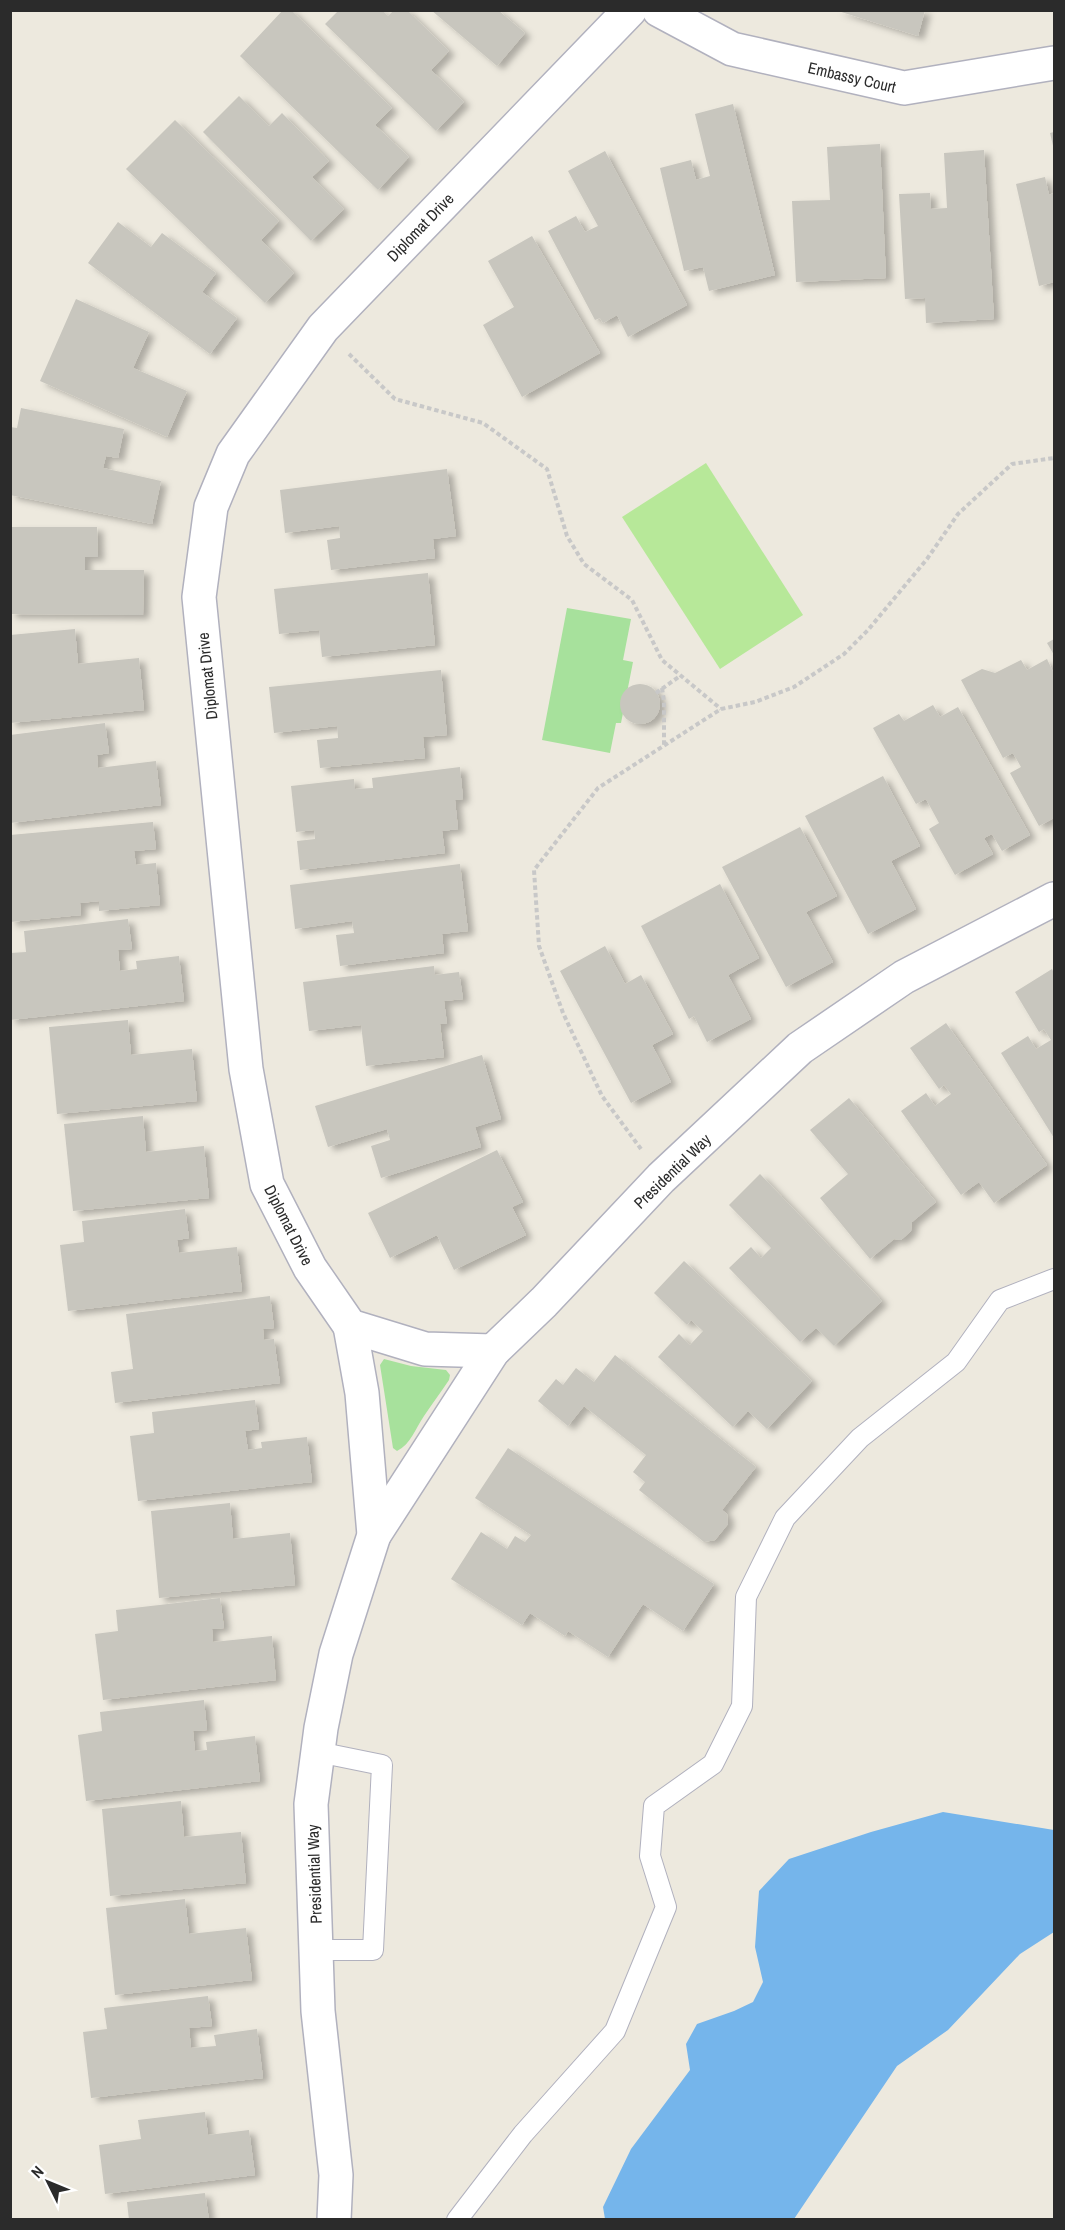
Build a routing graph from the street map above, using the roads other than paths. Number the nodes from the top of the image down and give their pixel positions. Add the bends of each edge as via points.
1 (630, 10) edge
2 (659, 10) edge
3 (1054, 63) edge
4 (1054, 899) edge
5 (1054, 1279) edge
6 (350, 1326) junction
7 (493, 1351) junction
8 (374, 1535) junction
9 (318, 1752) junction
10 (316, 1950) junction
11 (334, 2220) edge
12 (457, 2220) edge

1 - 6 street, Diplomat Drive via 323,328 233,454 211,507 199,597 246,1069 267,1184 310,1268
2 - 3 street, Embassy Court via 732,49 904,88
4 - 7 street, Presidential Way via 904,977 800,1048 661,1179
5 - 12 lane via 1000,1300 956,1362 860,1438 785,1518 746,1597 742,1706 713,1764 654,1806 650,1856 666,1907 615,2031 523,2134
6 - 7 street via 425,1349
6 - 8 street, Presidential Way via 362,1393
7 - 8 street, Presidential Way
8 - 9 street, Presidential Way via 336,1654
9 - 10 street, Presidential Way via 311,1804
9 - 10 lane via 382,1765 373,1950
10 - 11 street, Presidential Way via 318,2011 336,2175

